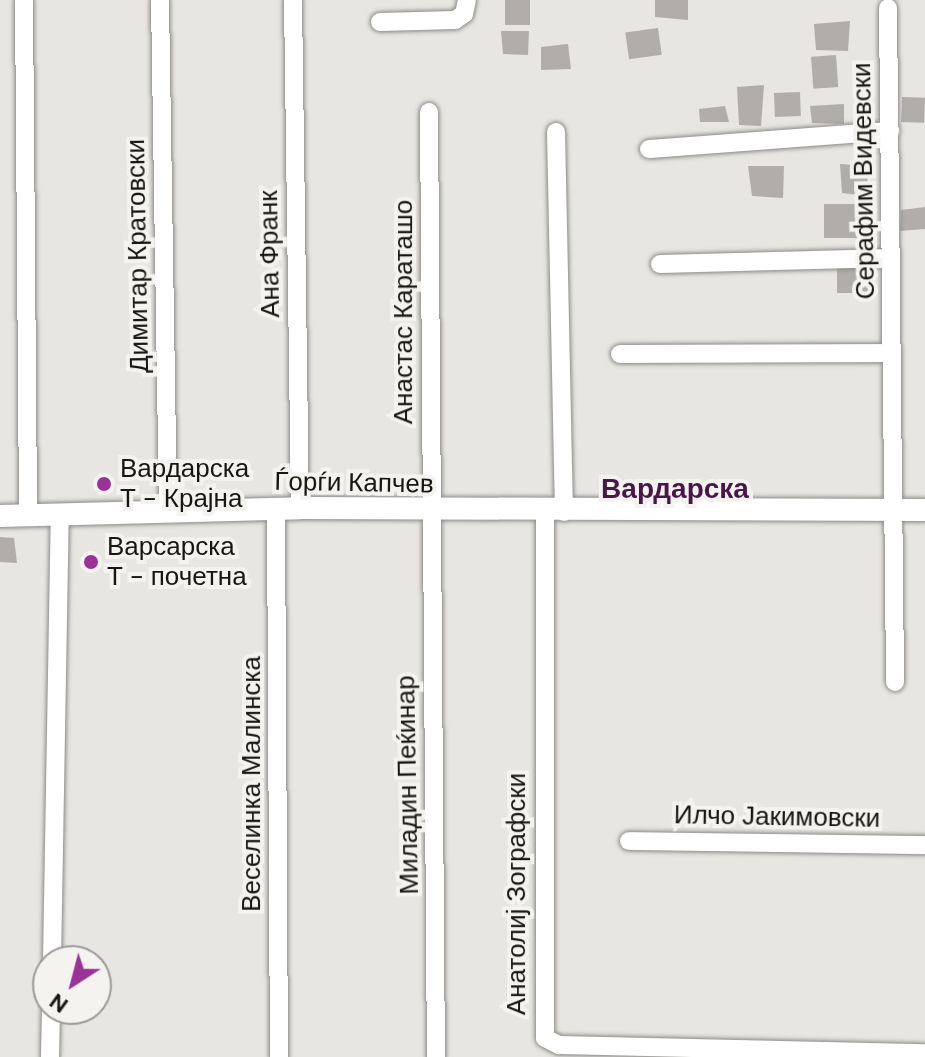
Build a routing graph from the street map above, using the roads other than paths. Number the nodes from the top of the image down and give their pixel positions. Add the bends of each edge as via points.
1 (24, 0) edge
2 (160, 0) edge
3 (293, 0) edge
4 (467, 0) edge
5 (888, 8) dead end
6 (380, 22) dead end
7 (429, 112) dead end
8 (890, 131) junction
9 (556, 132) dead end
10 (649, 149) dead end
11 (891, 258) junction
12 (660, 264) dead end
13 (892, 353) junction
14 (620, 354) dead end
15 (300, 508) junction
16 (276, 510) junction
17 (893, 510) junction
18 (925, 510) edge
19 (168, 512) junction
20 (431, 512) junction
21 (555, 512) junction
22 (60, 514) junction
23 (28, 515) junction
24 (0, 516) edge
25 (895, 682) dead end
26 (629, 841) dead end
27 (925, 845) edge
28 (52, 945) edge
29 (51, 1025) edge
30 (925, 1053) edge
31 (50, 1057) edge
32 (279, 1057) edge
33 (436, 1057) edge

1 - 23 street
2 - 19 street, Димитар Кратовски
3 - 15 street, Ана Франк
4 - 6 street via 464,14 455,20
5 - 8 street, Серафим Видевски
7 - 20 street, Анастас Караташо
8 - 10 street
8 - 11 street, Серафим Видевски
9 - 21 street
11 - 12 street
11 - 13 street, Серафим Видевски
13 - 14 street
13 - 17 street, Серафим Видевски
15 - 16 street, Ѓорѓи Капчев
15 - 20 street, Ѓорѓи Капчев
16 - 19 street, Ѓорѓи Капчев
16 - 32 street, Веселинка Малинска
17 - 18 street, Ѓорѓи Капчев
17 - 21 street, Ѓорѓи Капчев
17 - 25 street, Серафим Видевски
19 - 22 street, Ѓорѓи Капчев
20 - 21 street, Ѓорѓи Капчев
20 - 33 street, Миладин Пеќинар
21 - 30 street, Анатолиј Зографски via 545,1038 559,1045
22 - 23 street, Ѓорѓи Капчев
22 - 28 street
23 - 24 street, Ѓорѓи Капчев
26 - 27 street, Илчо Јакимовски
29 - 31 street

